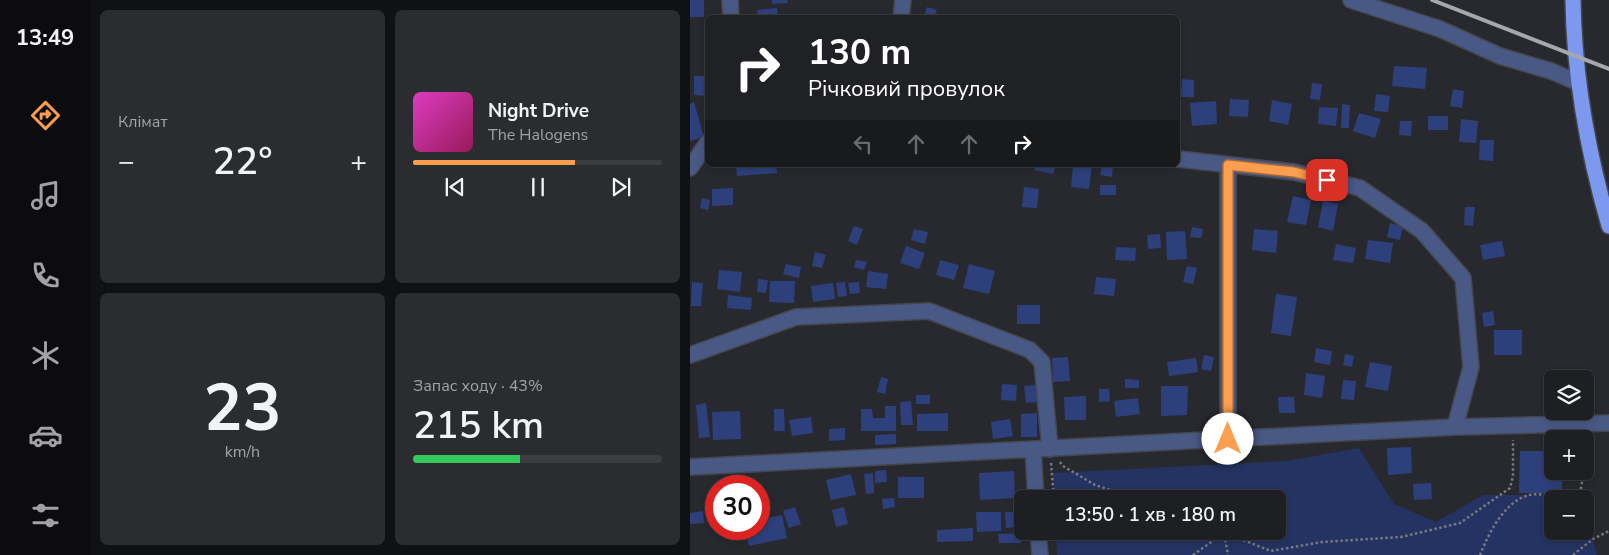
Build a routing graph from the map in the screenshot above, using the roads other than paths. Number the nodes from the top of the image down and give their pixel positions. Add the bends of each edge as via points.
1 (730, 0) edge
2 (903, 0) edge
3 (1351, 0) edge
4 (1573, 0) edge
5 (730, 15) edge
6 (901, 15) edge
7 (1579, 83) junction
8 (705, 146) edge
9 (1180, 159) edge
10 (1228, 165) junction
11 (690, 168) edge
12 (1609, 226) edge
13 (690, 355) edge
14 (1609, 423) edge
15 (1455, 427) junction
16 (1228, 439) junction
17 (1050, 449) junction
18 (1033, 450) junction
19 (690, 467) edge
20 (1035, 490) edge
21 (1039, 540) edge
22 (1040, 555) edge

1 - 5 street
2 - 6 street
3 - 7 street via 1440,29 1500,56
4 - 7 highway
7 - 12 highway via 1596,181
8 - 11 street
9 - 10 street
10 - 15 street via 1294,172 1360,188 1422,231 1463,278 1471,367
10 - 16 street
13 - 17 street via 796,317 929,311 1030,350 1042,362
14 - 15 street
15 - 16 street
16 - 17 street
17 - 18 street
18 - 19 street
18 - 20 street
21 - 22 street

